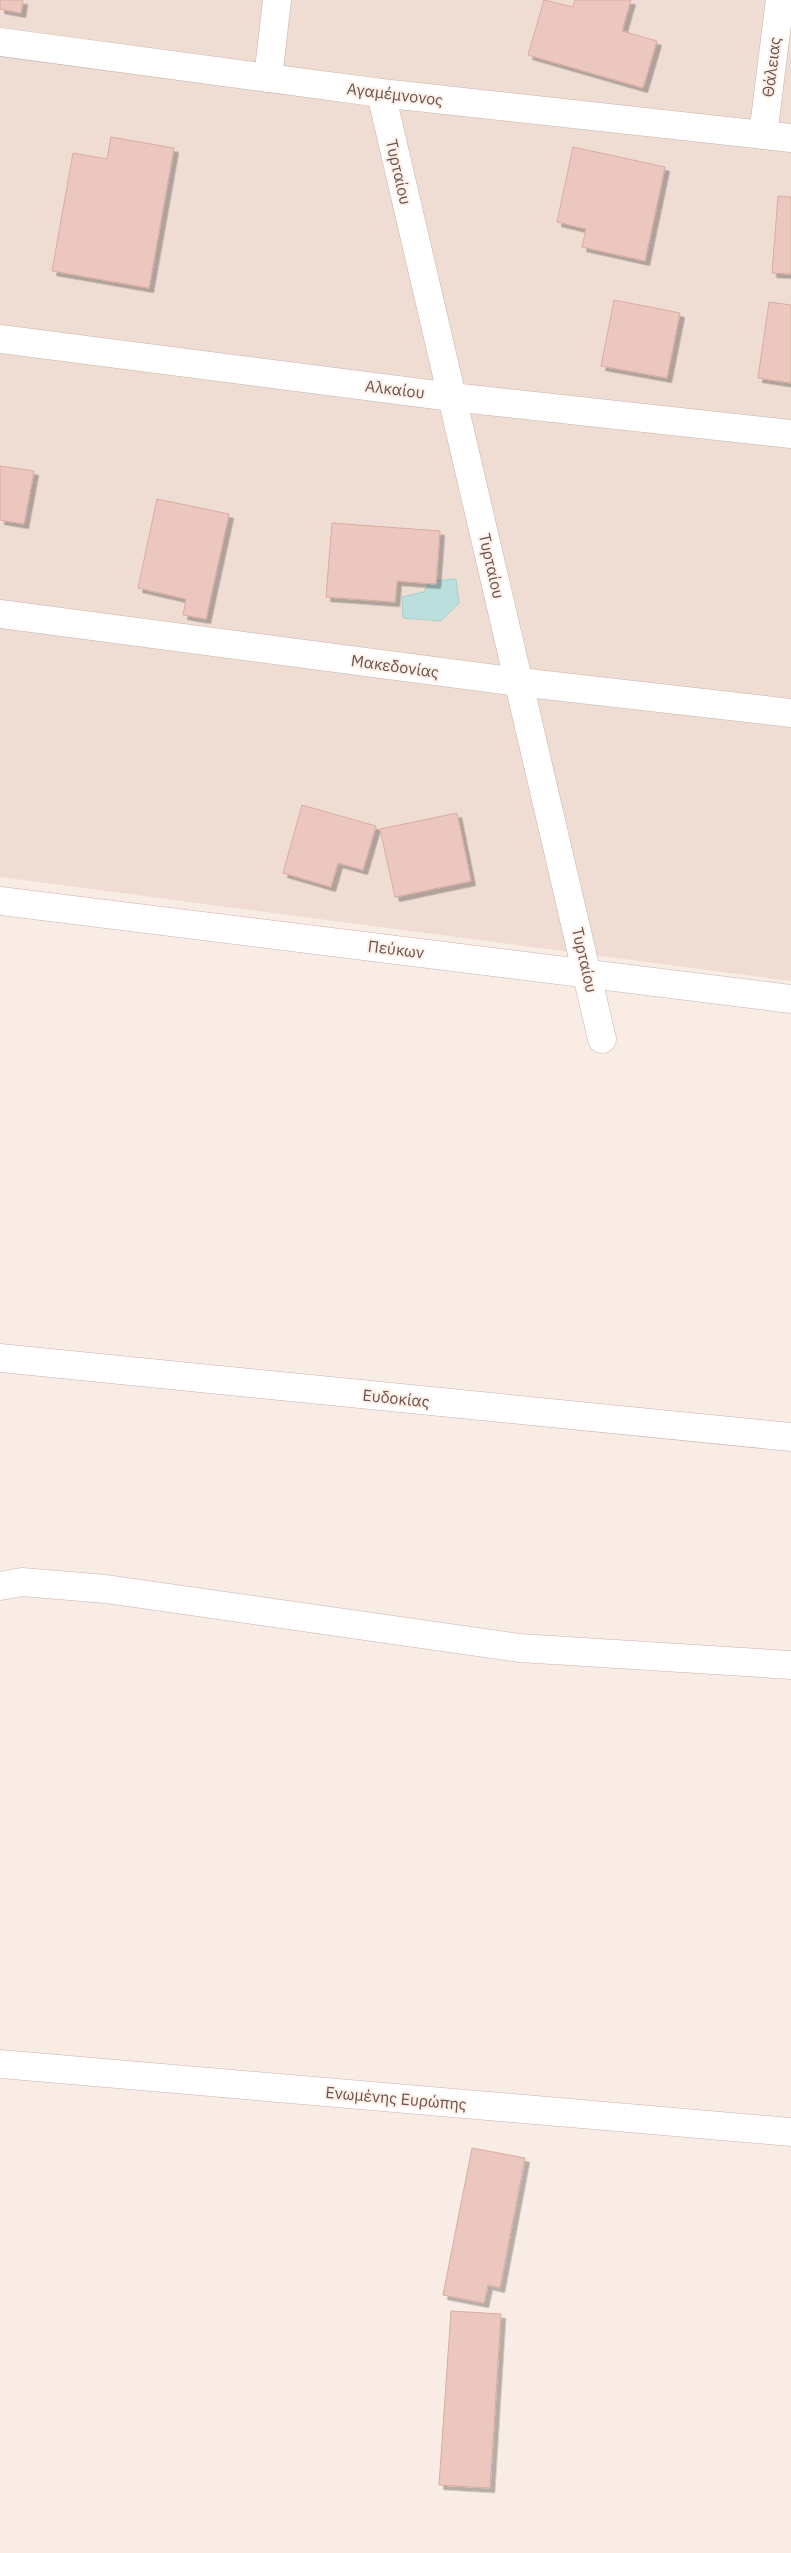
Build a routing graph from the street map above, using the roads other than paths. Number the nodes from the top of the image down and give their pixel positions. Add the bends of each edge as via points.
1 (277, 0) edge
2 (780, 0) edge
3 (0, 42) edge
4 (268, 78) junction
5 (381, 93) junction
6 (763, 135) junction
7 (791, 138) edge
8 (0, 339) edge
9 (452, 397) junction
10 (791, 434) edge
11 (0, 614) edge
12 (519, 682) junction
13 (791, 713) edge
14 (0, 901) edge
15 (588, 973) junction
16 (791, 1000) edge
17 (602, 1040) dead end
18 (0, 1358) edge
19 (791, 1437) edge
20 (0, 1586) edge
21 (791, 1666) edge
22 (0, 2064) edge
23 (791, 2132) edge

1 - 4 street
2 - 6 street, Θάλειας
3 - 4 street, Αγαμέμνονος
4 - 5 street, Αγαμέμνονος
5 - 6 street, Αγαμέμνονος
5 - 9 street, Τυρταίου
6 - 7 street, Αγαμέμνονος
8 - 9 street, Αλκαίου
9 - 10 street, Αλκαίου
9 - 12 street, Τυρταίου
11 - 12 street, Μακεδονίας
12 - 13 street, Μακεδονίας
12 - 15 street, Τυρταίου
14 - 15 street, Πεύκων
15 - 16 street, Πεύκων
15 - 17 street, Τυρταίου
18 - 19 street, Ευδοκίας
20 - 21 street via 22,1582 106,1589 520,1648
22 - 23 street, Ενωμένης Ευρώπης

